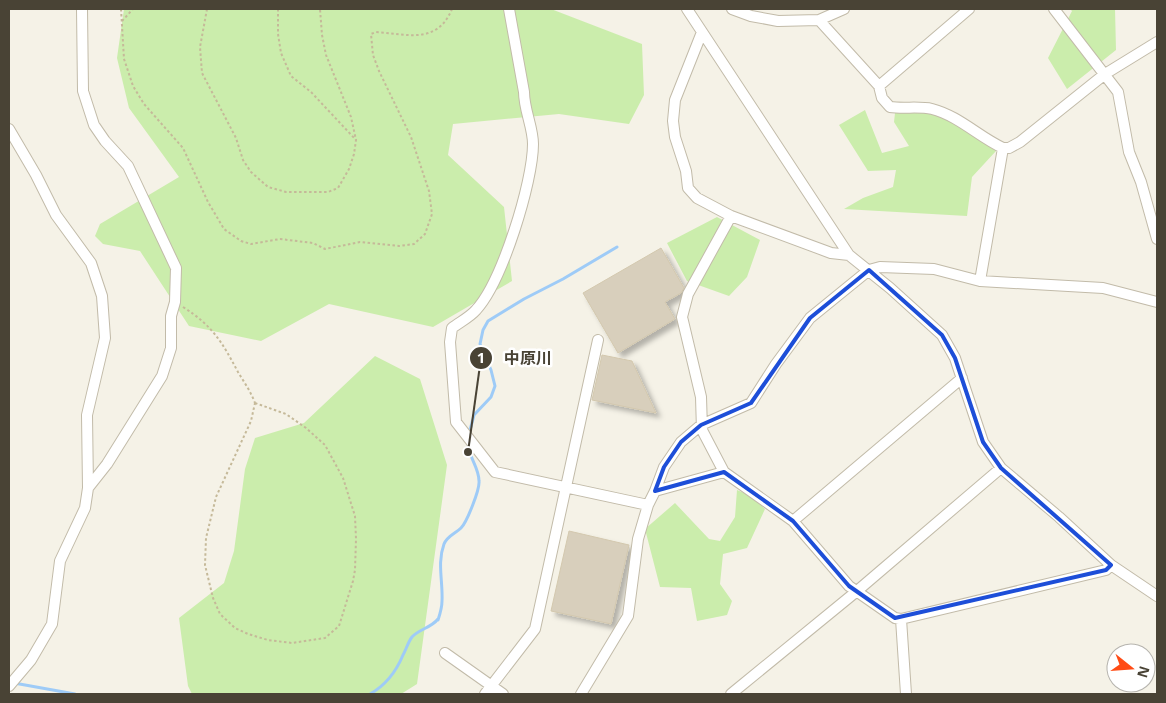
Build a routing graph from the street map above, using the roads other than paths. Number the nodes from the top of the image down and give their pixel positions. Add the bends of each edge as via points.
1 (82, 9) edge
2 (509, 9) edge
3 (686, 9) edge
4 (732, 9) edge
5 (844, 9) edge
6 (969, 9) edge
7 (1054, 9) edge
8 (819, 20) junction
9 (702, 32) junction
10 (1157, 42) edge
11 (1105, 74) junction
12 (879, 86) junction
13 (9, 129) edge
14 (1003, 148) junction
15 (731, 216) junction
16 (1157, 239) edge
17 (849, 255) junction
18 (869, 270) junction
19 (980, 281) junction
20 (1157, 302) edge
21 (598, 340) dead end
22 (962, 378) junction
23 (701, 425) junction
24 (1001, 468) junction
25 (724, 472) junction
26 (566, 486) junction
27 (88, 488) junction
28 (655, 491) junction
29 (648, 505) junction
30 (792, 521) junction
31 (1111, 566) junction
32 (857, 591) junction
33 (1157, 596) edge
34 (901, 619) junction
35 (445, 652) dead end
36 (12, 683) edge
37 (488, 690) edge
38 (503, 694) edge
39 (580, 694) edge
40 (731, 694) edge
41 (906, 694) edge

1 - 27 street via 83,91 94,125 128,166 176,268 171,348 162,376 107,464
2 - 26 street via 533,142 532,157 507,251 487,295 476,311 452,328 450,342 456,422 495,472
3 - 9 street
4 - 8 street via 750,16 778,20
5 - 8 street
6 - 12 street
7 - 11 street
8 - 12 street
9 - 15 street via 675,100 675,137 688,188 697,198
9 - 17 street
10 - 11 street
11 - 14 street via 1020,142
11 - 16 street via 1118,92 1129,152
12 - 14 street via 882,98 890,107 934,109
13 - 27 street via 56,215 91,263 102,296 105,338 87,415
14 - 19 street
15 - 17 street via 831,253
15 - 23 street via 688,294 682,317 701,397
17 - 18 street
18 - 19 street via 880,266 934,269
18 - 22 street via 942,335
18 - 23 street via 810,318 751,403
19 - 20 street via 1103,288
21 - 26 street
22 - 24 street via 983,442
22 - 30 street
23 - 25 street
23 - 28 street via 681,442 664,467
24 - 31 street via 1060,517
24 - 32 street
25 - 28 street
25 - 30 street
26 - 29 street
26 - 37 street via 535,629
27 - 36 street via 84,508 60,561 52,624 32,660
28 - 29 street
29 - 39 street via 638,539 628,616
30 - 32 street
31 - 33 street
31 - 34 street via 1106,570
32 - 34 street via 894,618
32 - 40 street
34 - 41 street
35 - 37 street
37 - 38 street

